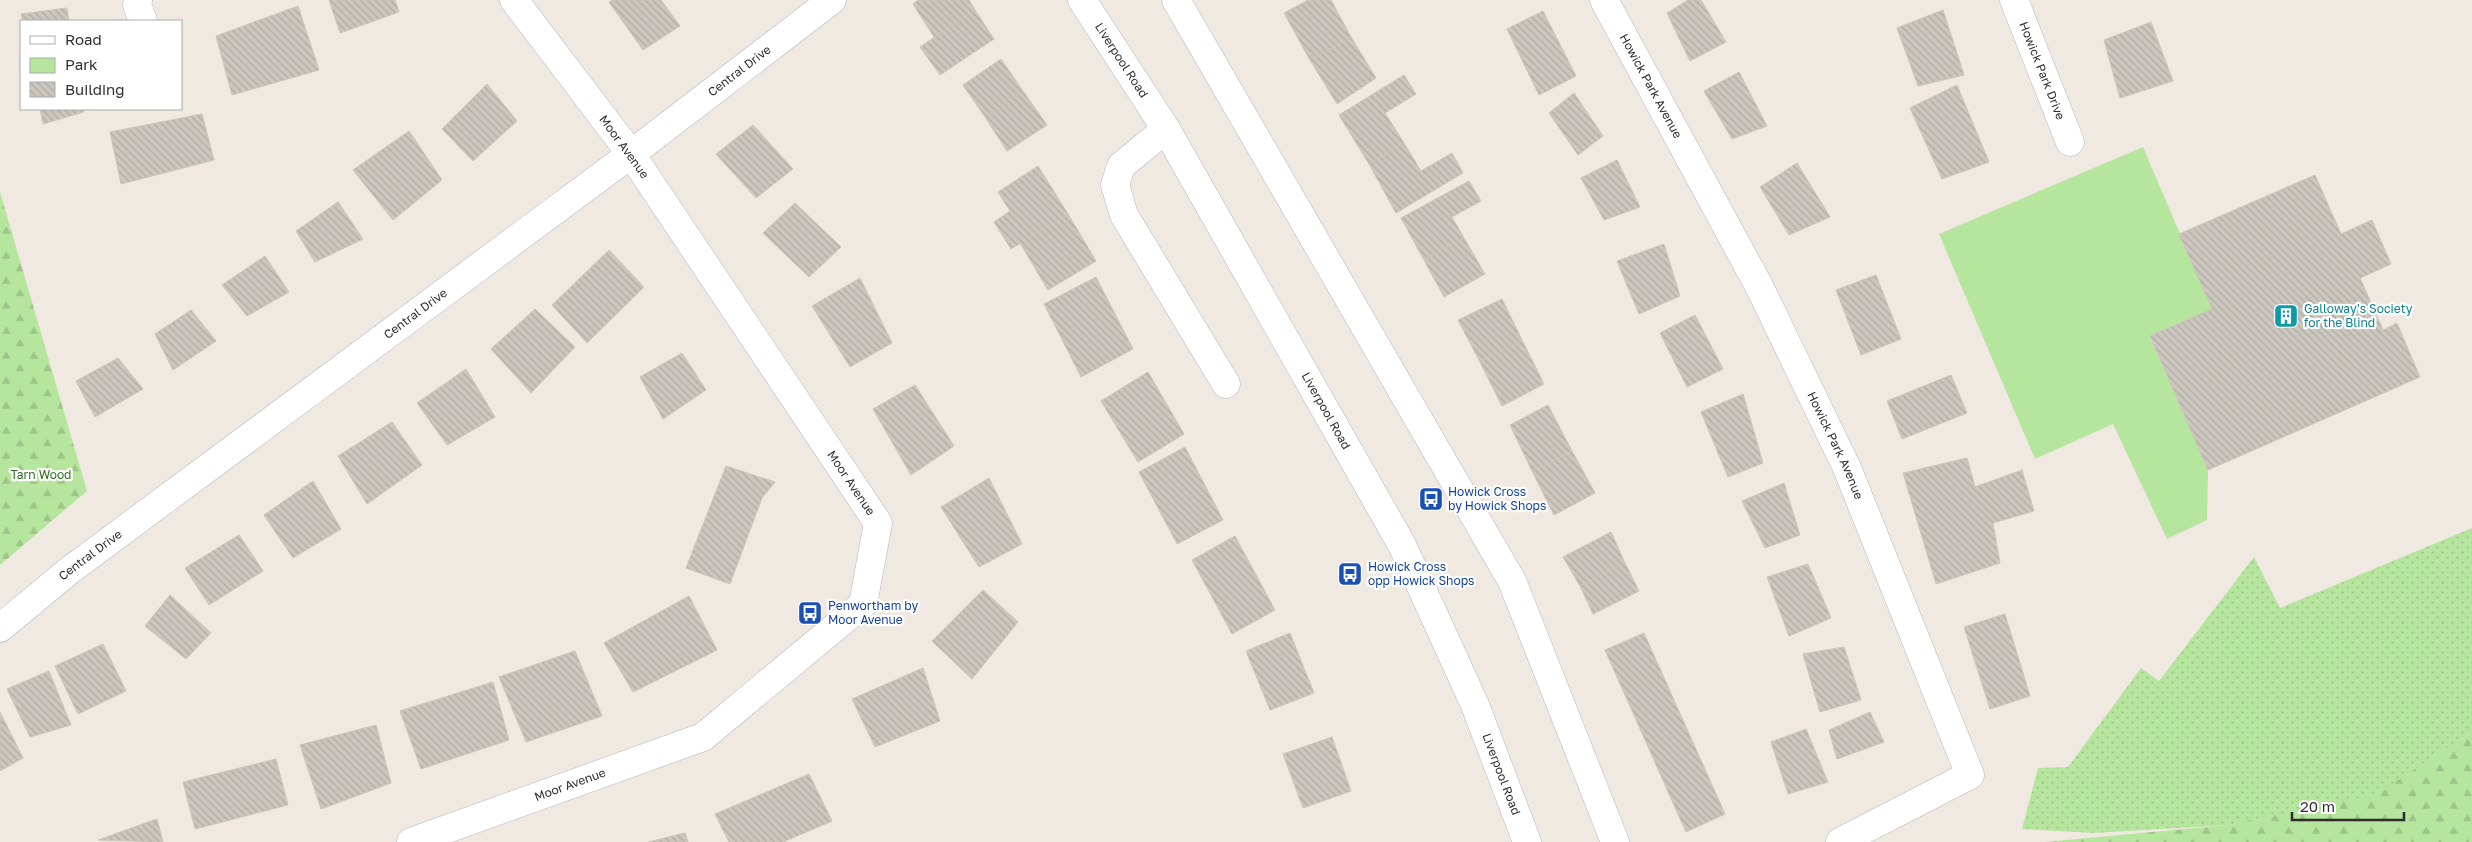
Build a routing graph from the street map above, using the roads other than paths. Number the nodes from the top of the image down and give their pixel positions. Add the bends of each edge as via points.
1 (138, 0) edge
2 (514, 0) edge
3 (832, 0) edge
4 (1082, 0) edge
5 (1176, 0) edge
6 (1604, 0) edge
7 (2014, 0) edge
8 (143, 20) edge
9 (1166, 129) junction
10 (2070, 142) dead end
11 (631, 154) junction
12 (1226, 384) dead end
13 (0, 628) edge
14 (411, 842) edge
15 (1527, 842) edge
16 (1615, 842) edge
17 (1840, 842) edge

1 - 8 street
2 - 11 street, Moor Avenue
3 - 11 street, Central Drive
4 - 9 street, Liverpool Road
5 - 16 street via 1512,581
6 - 17 street, Howick Park Avenue via 1760,288 1847,468 1970,775
7 - 10 street, Howick Park Drive
9 - 12 street via 1121,166 1115,185 1124,215
9 - 15 street, Liverpool Road via 1402,545 1474,705
11 - 13 street, Central Drive via 70,570
11 - 14 street, Moor Avenue via 878,522 863,604 704,737

